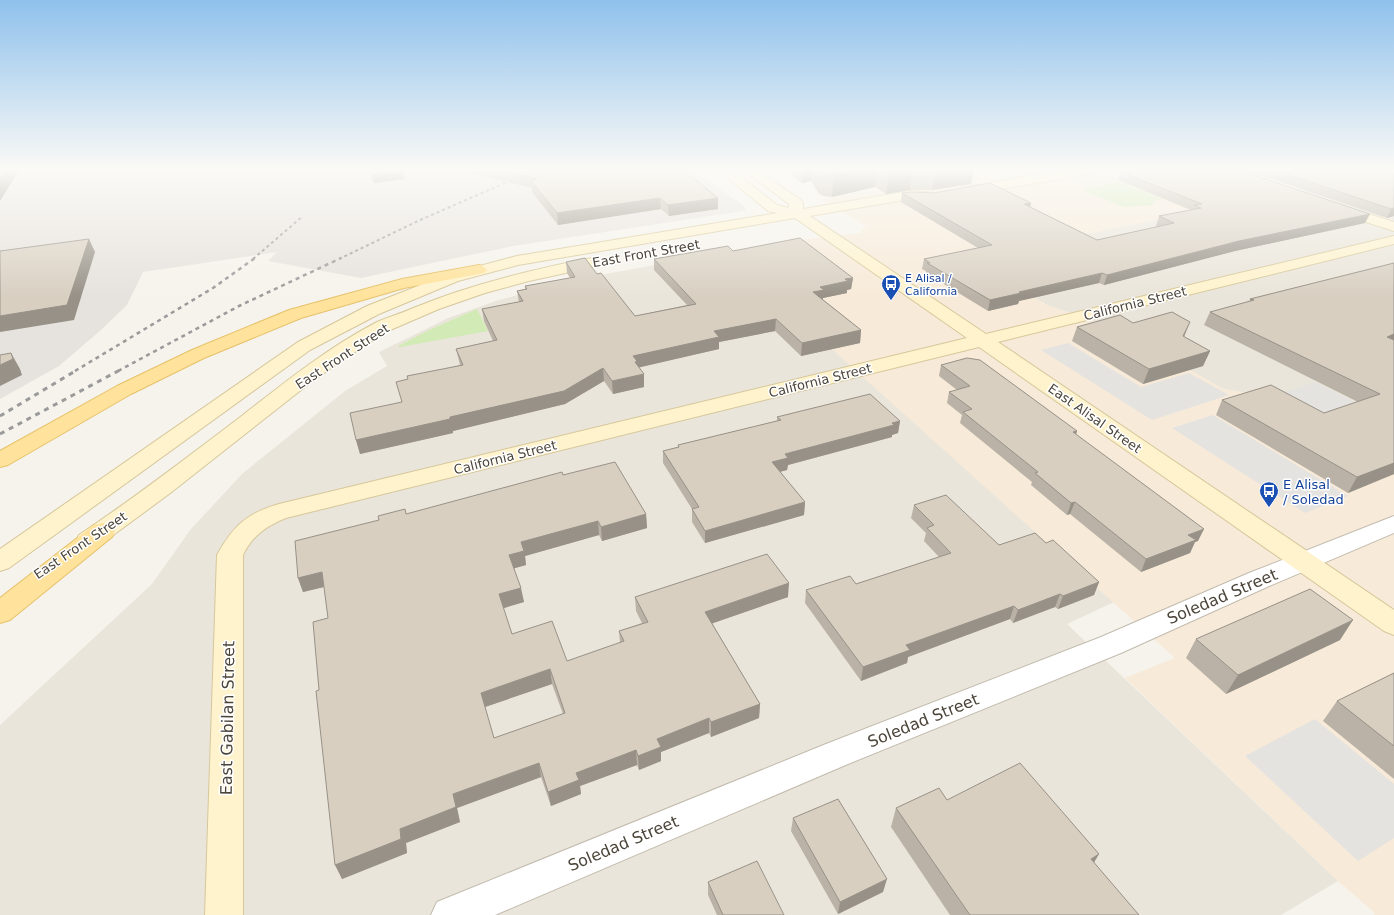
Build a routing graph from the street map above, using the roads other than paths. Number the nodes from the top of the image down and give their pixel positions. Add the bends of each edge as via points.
1 (783, 212) edge
2 (800, 212) edge
3 (836, 212) edge
4 (863, 212) edge
5 (1349, 212) edge
6 (804, 219) junction
7 (1394, 227) edge
8 (1394, 240) edge
9 (480, 270) junction
10 (983, 340) junction
11 (0, 460) edge
12 (1394, 524) edge
13 (249, 527) joint
14 (103, 531) junction
15 (0, 562) edge
16 (1302, 562) junction
17 (0, 599) edge
18 (0, 613) edge
19 (1394, 624) edge
20 (224, 915) edge
21 (450, 915) edge

1 - 6 main road, East Alisal Street
2 - 6 main road
3 - 6 main road
4 - 6 main road
5 - 7 main road
6 - 9 main road, East Front Street via 554,254
6 - 10 main road, East Alisal Street
6 - 14 main road, East Front Street via 545,272 466,293 379,329 319,368
8 - 10 main road, California Street
9 - 11 main road via 402,284 295,314 198,354 124,390
9 - 15 main road, East Front Street via 418,291 373,310 304,346
10 - 13 main road, California Street via 279,512 262,518
10 - 16 main road, East Alisal Street
12 - 16 street, Soledad Street
13 - 20 main road, East Gabilan Street via 237,540 230,555
14 - 17 main road, East Front Street
14 - 18 main road
16 - 19 main road, East Alisal Street
16 - 21 street, Soledad Street via 1082,657 837,754

